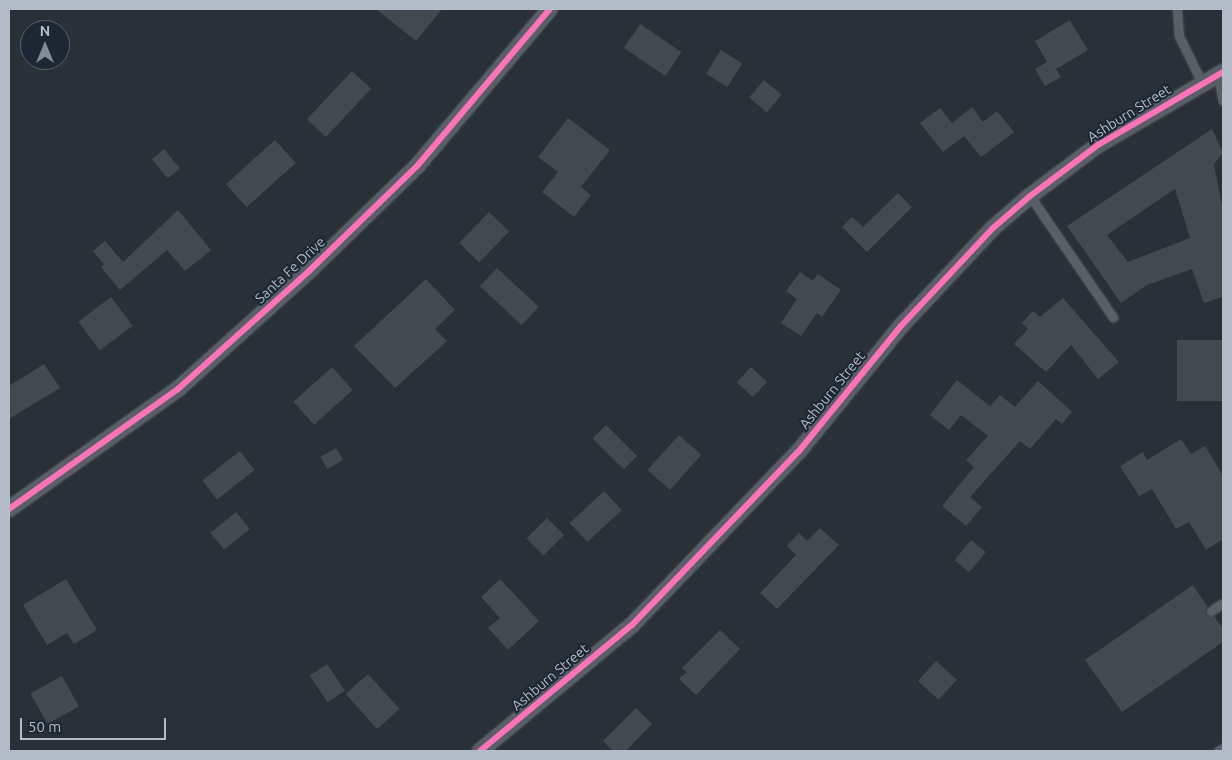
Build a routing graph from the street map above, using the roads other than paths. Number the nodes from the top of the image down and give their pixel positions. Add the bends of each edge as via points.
1 (550, 9) edge
2 (1177, 9) edge
3 (1221, 73) edge
4 (1202, 82) junction
5 (1223, 101) edge
6 (1030, 196) junction
7 (1113, 317) dead end
8 (9, 508) edge
9 (1222, 604) edge
10 (1211, 611) dead end
11 (1223, 748) edge
12 (480, 751) edge
13 (1218, 751) edge

1 - 8 street, Santa Fe Drive via 418,165 309,271 178,389
2 - 4 lane via 1179,36
3 - 4 street, Ashburn Street
3 - 5 lane
4 - 6 street, Ashburn Street via 1098,145
6 - 7 lane
6 - 12 street, Ashburn Street via 993,228 914,313 799,451 632,625
9 - 10 lane
11 - 13 lane

